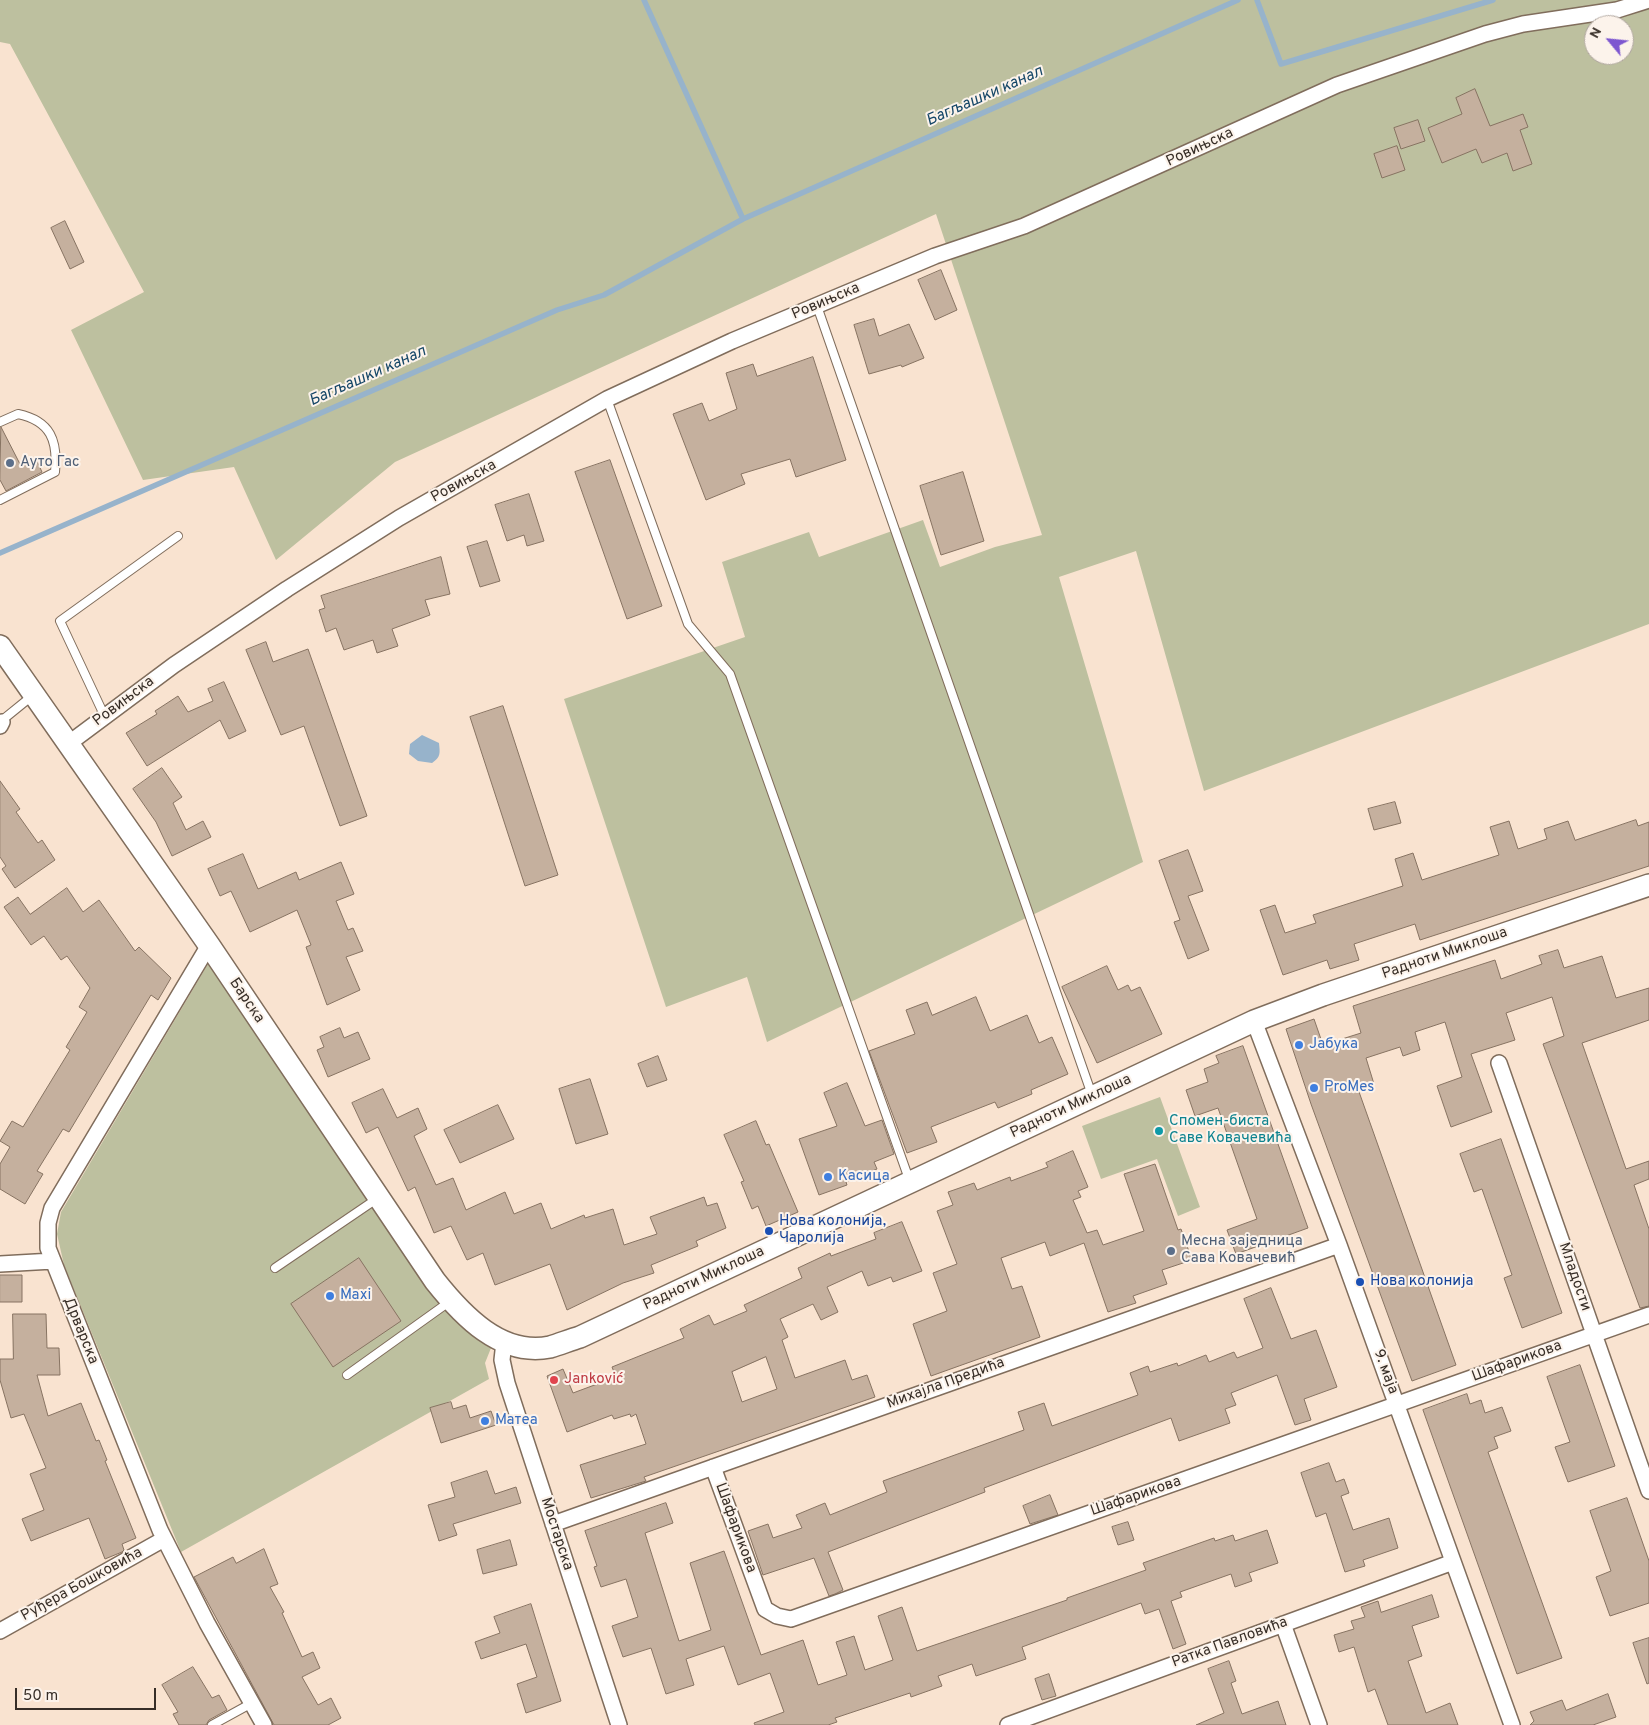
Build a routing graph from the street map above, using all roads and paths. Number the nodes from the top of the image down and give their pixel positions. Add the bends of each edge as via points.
1 (1649, 0) edge
2 (817, 306) junction
3 (607, 399) junction
4 (0, 422) edge
5 (0, 500) edge
6 (178, 536) dead end
7 (0, 646) edge
8 (34, 695) junction
9 (105, 716) junction
10 (1, 723) edge
11 (68, 744) junction
12 (1649, 885) edge
13 (209, 945) junction
14 (1254, 1021) junction
15 (1499, 1062) dead end
16 (1092, 1097) junction
17 (910, 1182) junction
18 (378, 1198) junction
19 (1339, 1245) junction
20 (53, 1261) junction
21 (0, 1264) edge
22 (275, 1268) dead end
23 (451, 1301) junction
24 (1649, 1315) edge
25 (1594, 1334) junction
26 (504, 1342) junction
27 (348, 1375) dead end
28 (1397, 1405) junction
29 (713, 1467) junction
30 (1649, 1491) edge
31 (553, 1524) junction
32 (164, 1539) junction
33 (1453, 1562) junction
34 (1283, 1624) junction
35 (0, 1631) edge
36 (252, 1703) junction
37 (212, 1725) edge
38 (264, 1725) edge
39 (619, 1725) edge
40 (1008, 1725) edge
41 (1318, 1725) edge
42 (1512, 1725) edge

1 - 2 street, Ровињска via 1617,10 1504,29 1337,86 1024,226 935,256
2 - 3 street, Ровињска
2 - 16 lane
3 - 9 street, Ровињска via 399,518 174,665
3 - 17 lane via 688,624 730,674
4 - 5 lane via 18,414 38,422 49,430 56,444 57,458 55,472
6 - 9 lane via 60,621
7 - 8 street, Барска
8 - 10 lane
8 - 11 street, Барска
9 - 11 street, Ровињска
11 - 13 street, Барска
12 - 14 street, Радноти Миклоша
13 - 18 street, Барска
13 - 20 street, Дрварска via 52,1208 47,1237
14 - 16 street, Радноти Миклоша
14 - 19 street, 9. маја
15 - 25 street, Младости
16 - 17 street, Радноти Миклоша
17 - 26 street, Радноти Миклоша via 580,1337 548,1347
18 - 22 lane
18 - 23 street, Барска
19 - 28 street, 9. маја
19 - 29 street, Михајла Предића
20 - 21 street
20 - 32 street, Дрварска
23 - 26 street, Барска via 475,1324
23 - 27 lane
24 - 25 street, Шафарикова
25 - 28 street, Шафарикова
25 - 30 street, Младости
26 - 31 street, Мостарска via 502,1360 506,1383
28 - 29 street, Шафарикова via 791,1618 777,1616 765,1609
28 - 33 street, 9. маја
29 - 31 street, Михајла Предића
31 - 39 street, Мостарска
32 - 35 street, Руђера Бошковића
32 - 36 street, Дрварска
33 - 34 street, Ратка Павловића
33 - 42 street, 9. маја
34 - 40 street, Ратка Павловића
34 - 41 street
36 - 37 lane
36 - 38 street, Дрварска

